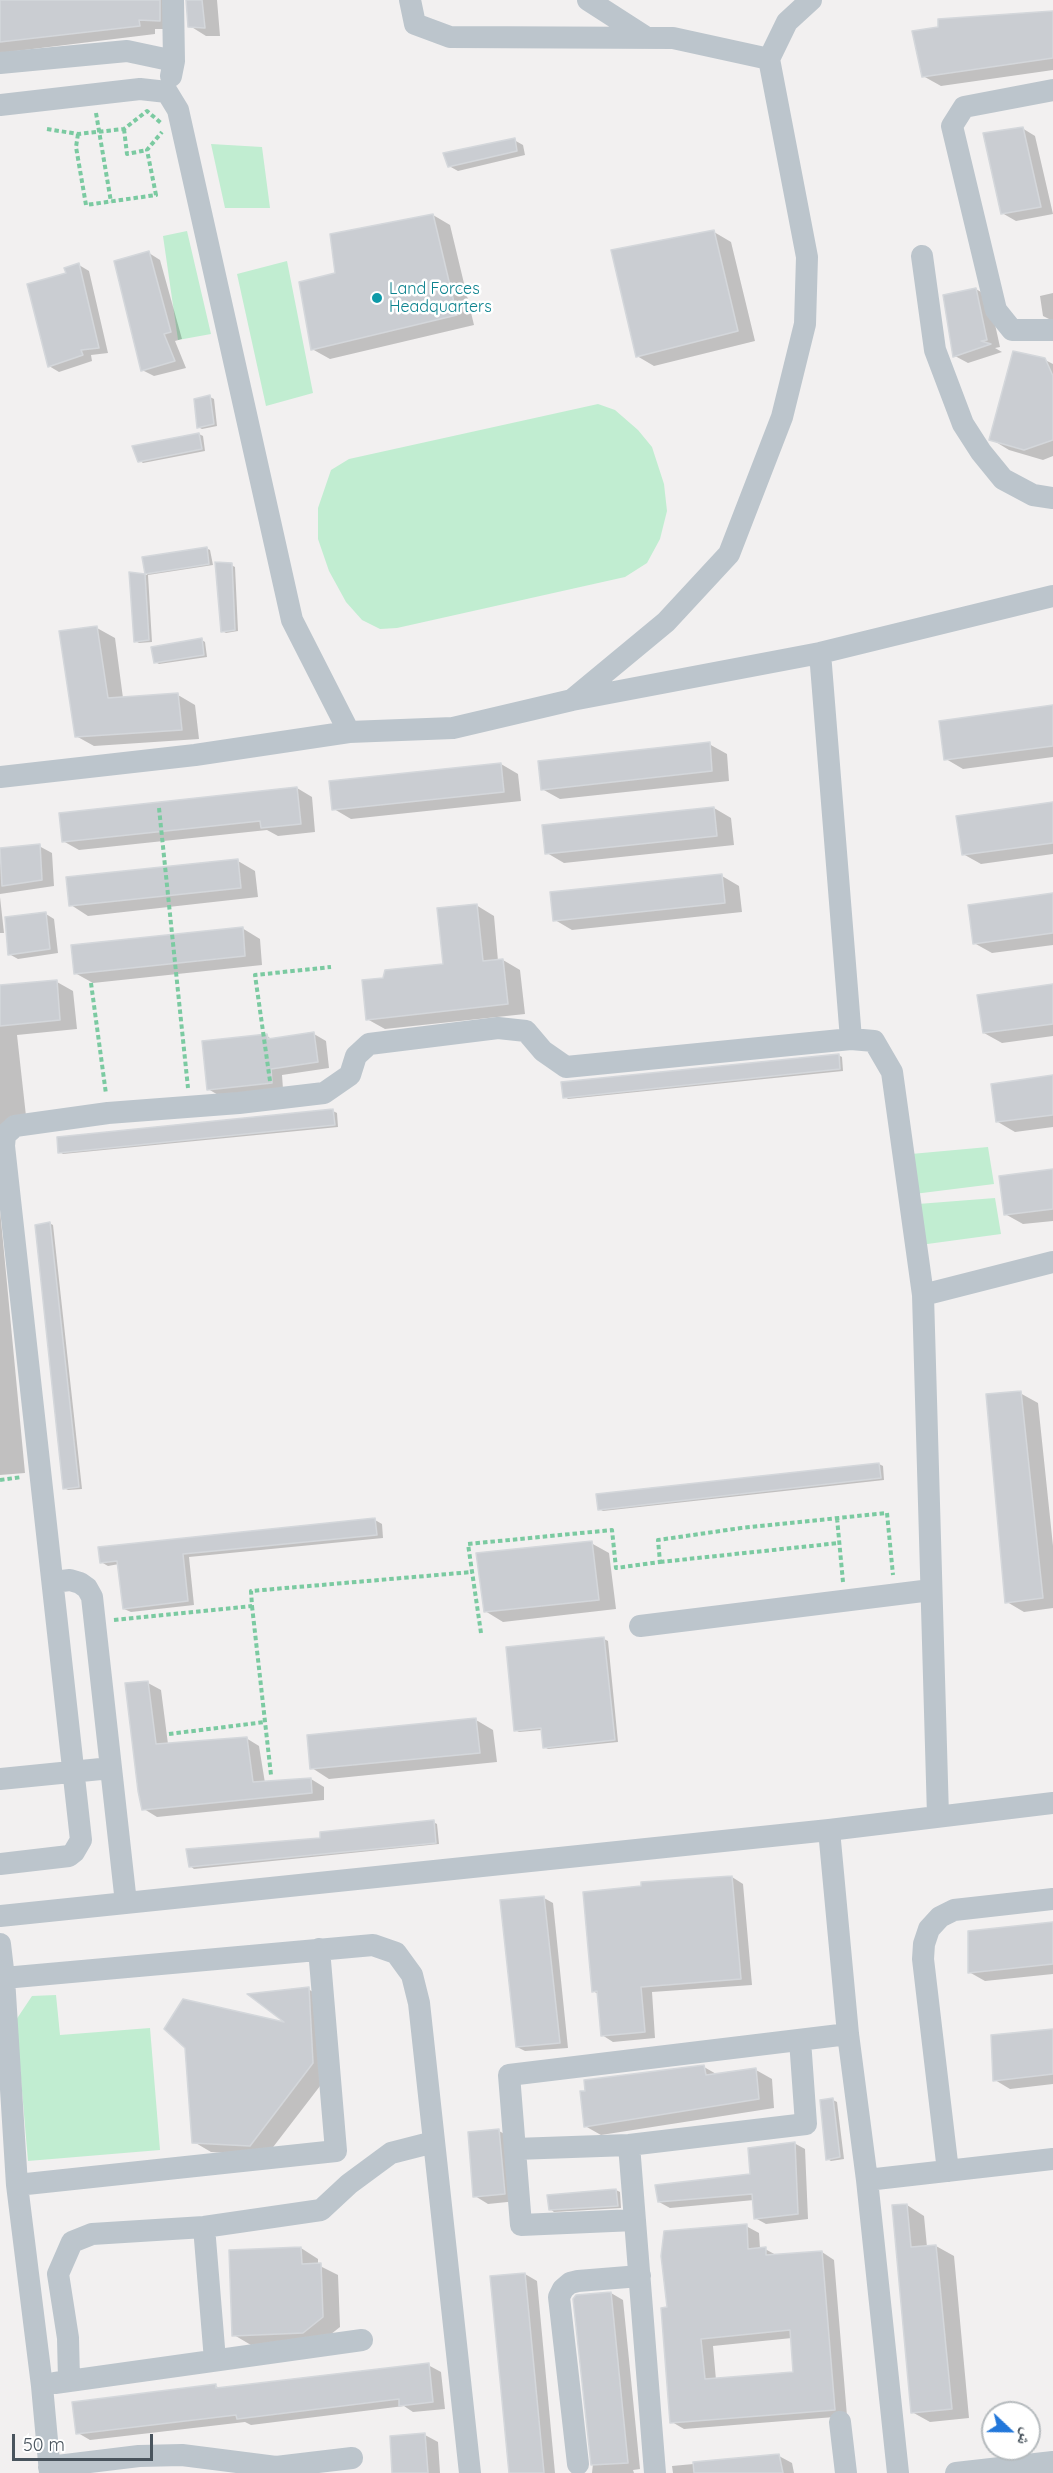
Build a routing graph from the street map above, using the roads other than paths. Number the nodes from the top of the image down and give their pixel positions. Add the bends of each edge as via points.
1 (174, 0) edge
2 (410, 0) edge
3 (588, 0) edge
4 (811, 0) edge
5 (644, 36) junction
6 (769, 59) junction
7 (174, 62) junction
8 (0, 63) edge
9 (1053, 90) edge
10 (167, 92) junction
11 (0, 105) edge
12 (922, 256) dead end
13 (1053, 330) edge
14 (1053, 498) edge
15 (1053, 596) edge
16 (820, 653) junction
17 (572, 700) junction
18 (349, 732) junction
19 (0, 777) edge
20 (851, 1039) junction
21 (3, 1135) edge
22 (1053, 1262) edge
23 (1053, 1277) edge
24 (991, 1278) junction
25 (923, 1295) junction
26 (53, 1582) junction
27 (931, 1590) junction
28 (640, 1626) dead end
29 (111, 1768) junction
30 (74, 1772) junction
31 (0, 1779) edge
32 (1053, 1803) edge
33 (938, 1816) junction
34 (829, 1830) junction
35 (0, 1864) edge
36 (1053, 1899) edge
37 (126, 1903) junction
38 (0, 1916) edge
39 (0, 1944) edge
40 (320, 1949) junction
41 (4, 1978) junction
42 (848, 2034) junction
43 (800, 2040) junction
44 (434, 2142) junction
45 (629, 2145) junction
46 (515, 2149) junction
47 (1053, 2159) edge
48 (948, 2171) junction
49 (867, 2180) junction
50 (17, 2185) junction
51 (635, 2220) junction
52 (204, 2227) junction
53 (640, 2276) junction
54 (362, 2340) dead end
55 (215, 2360) junction
56 (69, 2380) junction
57 (42, 2386) junction
58 (840, 2422) dead end
59 (352, 2458) dead end
60 (578, 2464) dead end
61 (1045, 2466) edge
62 (49, 2470) edge
63 (991, 2471) edge
64 (470, 2473) edge
65 (655, 2473) edge
66 (846, 2473) edge
67 (898, 2473) edge
68 (956, 2473) edge

1 - 7 lane
2 - 5 lane via 415,24 450,37
3 - 5 lane
4 - 6 lane via 787,22
5 - 6 lane via 673,38
6 - 17 lane via 807,257 804,324 782,417 729,554 666,622
7 - 8 lane via 121,51
7 - 10 lane
9 - 13 lane via 964,107 952,126 996,310 1012,330
10 - 11 lane via 140,89
10 - 18 lane via 178,110 292,620
12 - 14 lane via 935,350 963,424 1003,479 1034,495
15 - 16 lane
16 - 17 lane
16 - 20 lane
17 - 18 lane via 453,728
18 - 19 lane via 195,755
20 - 21 lane via 566,1067 543,1051 526,1031 498,1028 369,1044 356,1056 350,1075 324,1093 108,1113 15,1126
20 - 25 lane via 874,1041 892,1072
21 - 26 lane
22 - 24 lane
23 - 24 lane
24 - 25 lane
25 - 27 lane
26 - 29 lane via 80,1583 92,1597
26 - 30 lane
27 - 28 lane
27 - 33 lane
29 - 30 lane
29 - 37 lane
30 - 31 lane
30 - 35 lane via 79,1847 69,1856
32 - 33 lane
33 - 34 lane
34 - 37 lane
34 - 42 lane
36 - 48 lane via 954,1910 940,1917 926,1936 923,1959
37 - 38 lane
39 - 41 lane
40 - 41 lane
40 - 44 lane via 373,1945 396,1953 412,1975 419,2003
40 - 50 lane via 336,2151
41 - 50 lane
42 - 43 lane
42 - 49 lane
43 - 45 lane via 806,2124
43 - 46 lane via 509,2075
44 - 52 lane via 391,2153 321,2210
44 - 64 lane
45 - 46 lane
45 - 51 lane
46 - 51 lane via 521,2224
47 - 48 lane
48 - 49 lane
49 - 67 lane
50 - 57 lane
51 - 53 lane
52 - 55 lane
52 - 56 lane via 93,2234 72,2242 57,2274 68,2338
53 - 60 lane via 570,2283 559,2297
53 - 65 lane
54 - 55 lane
55 - 56 lane
56 - 57 lane
57 - 62 lane
58 - 66 lane
59 - 62 lane via 276,2467 182,2455 139,2456
61 - 63 lane
63 - 68 lane

